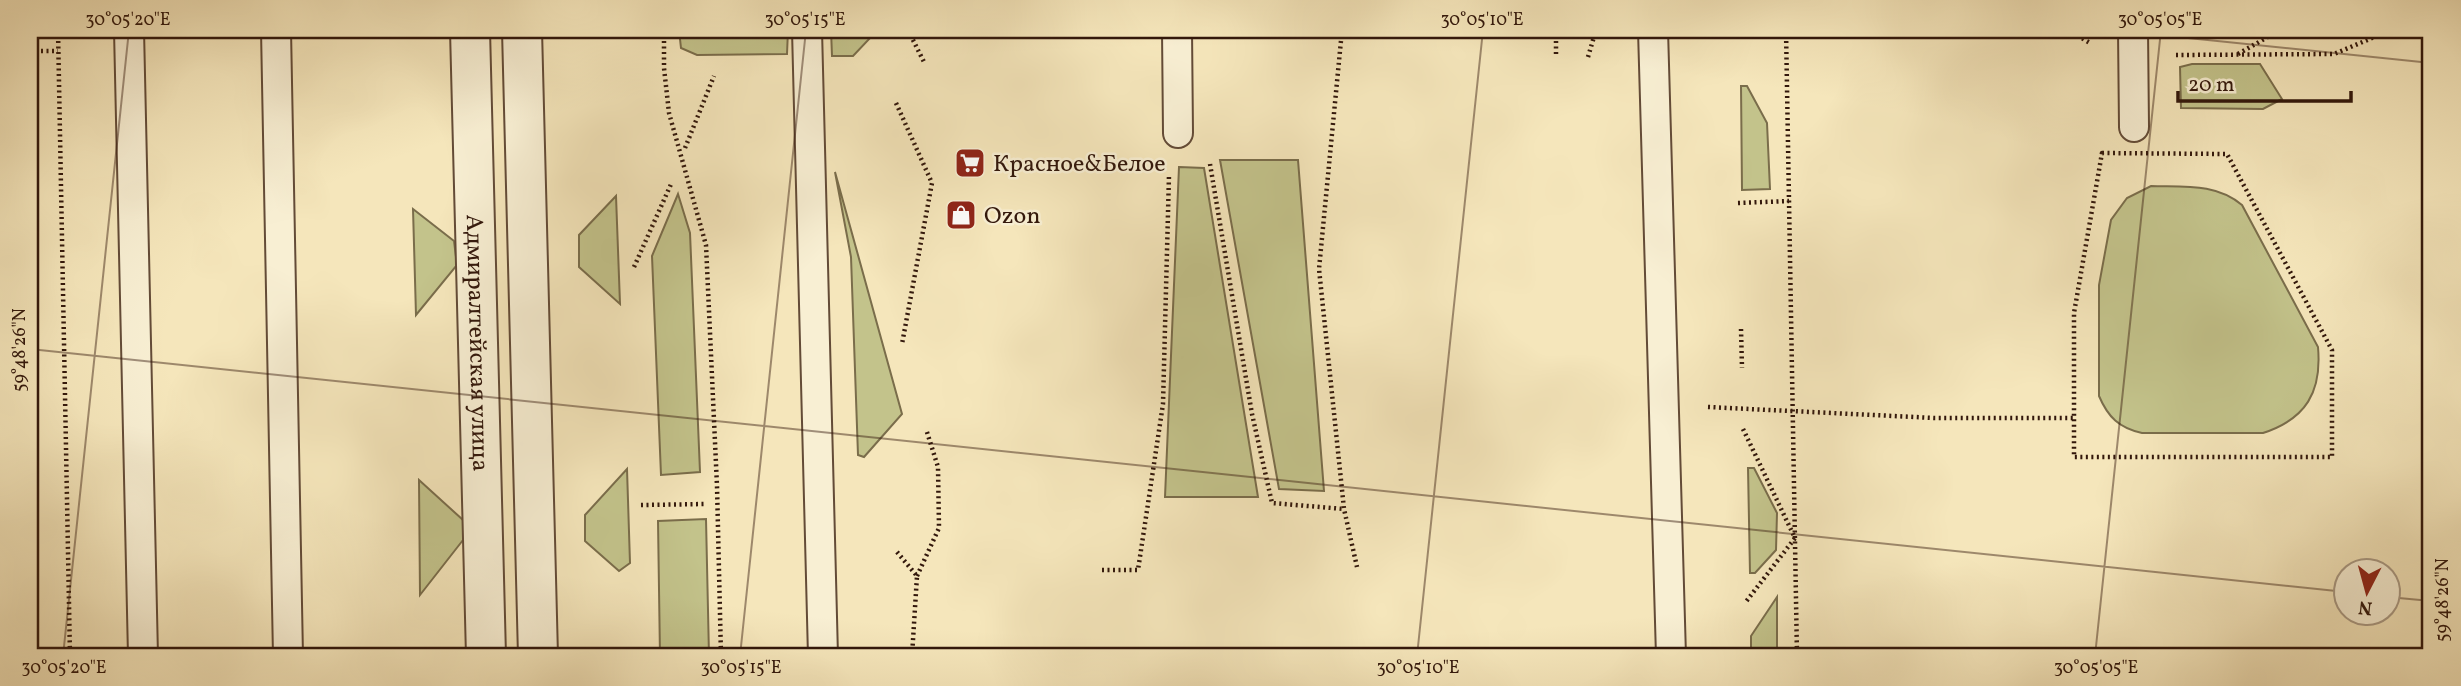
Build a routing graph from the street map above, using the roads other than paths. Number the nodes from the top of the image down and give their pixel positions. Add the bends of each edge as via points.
1 (129, 30) edge
2 (276, 30) edge
3 (470, 30) edge
4 (522, 30) edge
5 (807, 30) edge
6 (1177, 30) edge
7 (1653, 30) edge
8 (2133, 30) edge
9 (2134, 127) dead end
10 (1178, 134) road end
11 (143, 656) edge
12 (288, 656) edge
13 (486, 656) edge
14 (538, 656) edge
15 (823, 656) edge
16 (1671, 656) edge

1 - 11 lane
2 - 12 lane
3 - 13 street, Адмиралтейская улица
4 - 14 street
5 - 15 lane
6 - 10 lane
7 - 16 lane
8 - 9 lane

